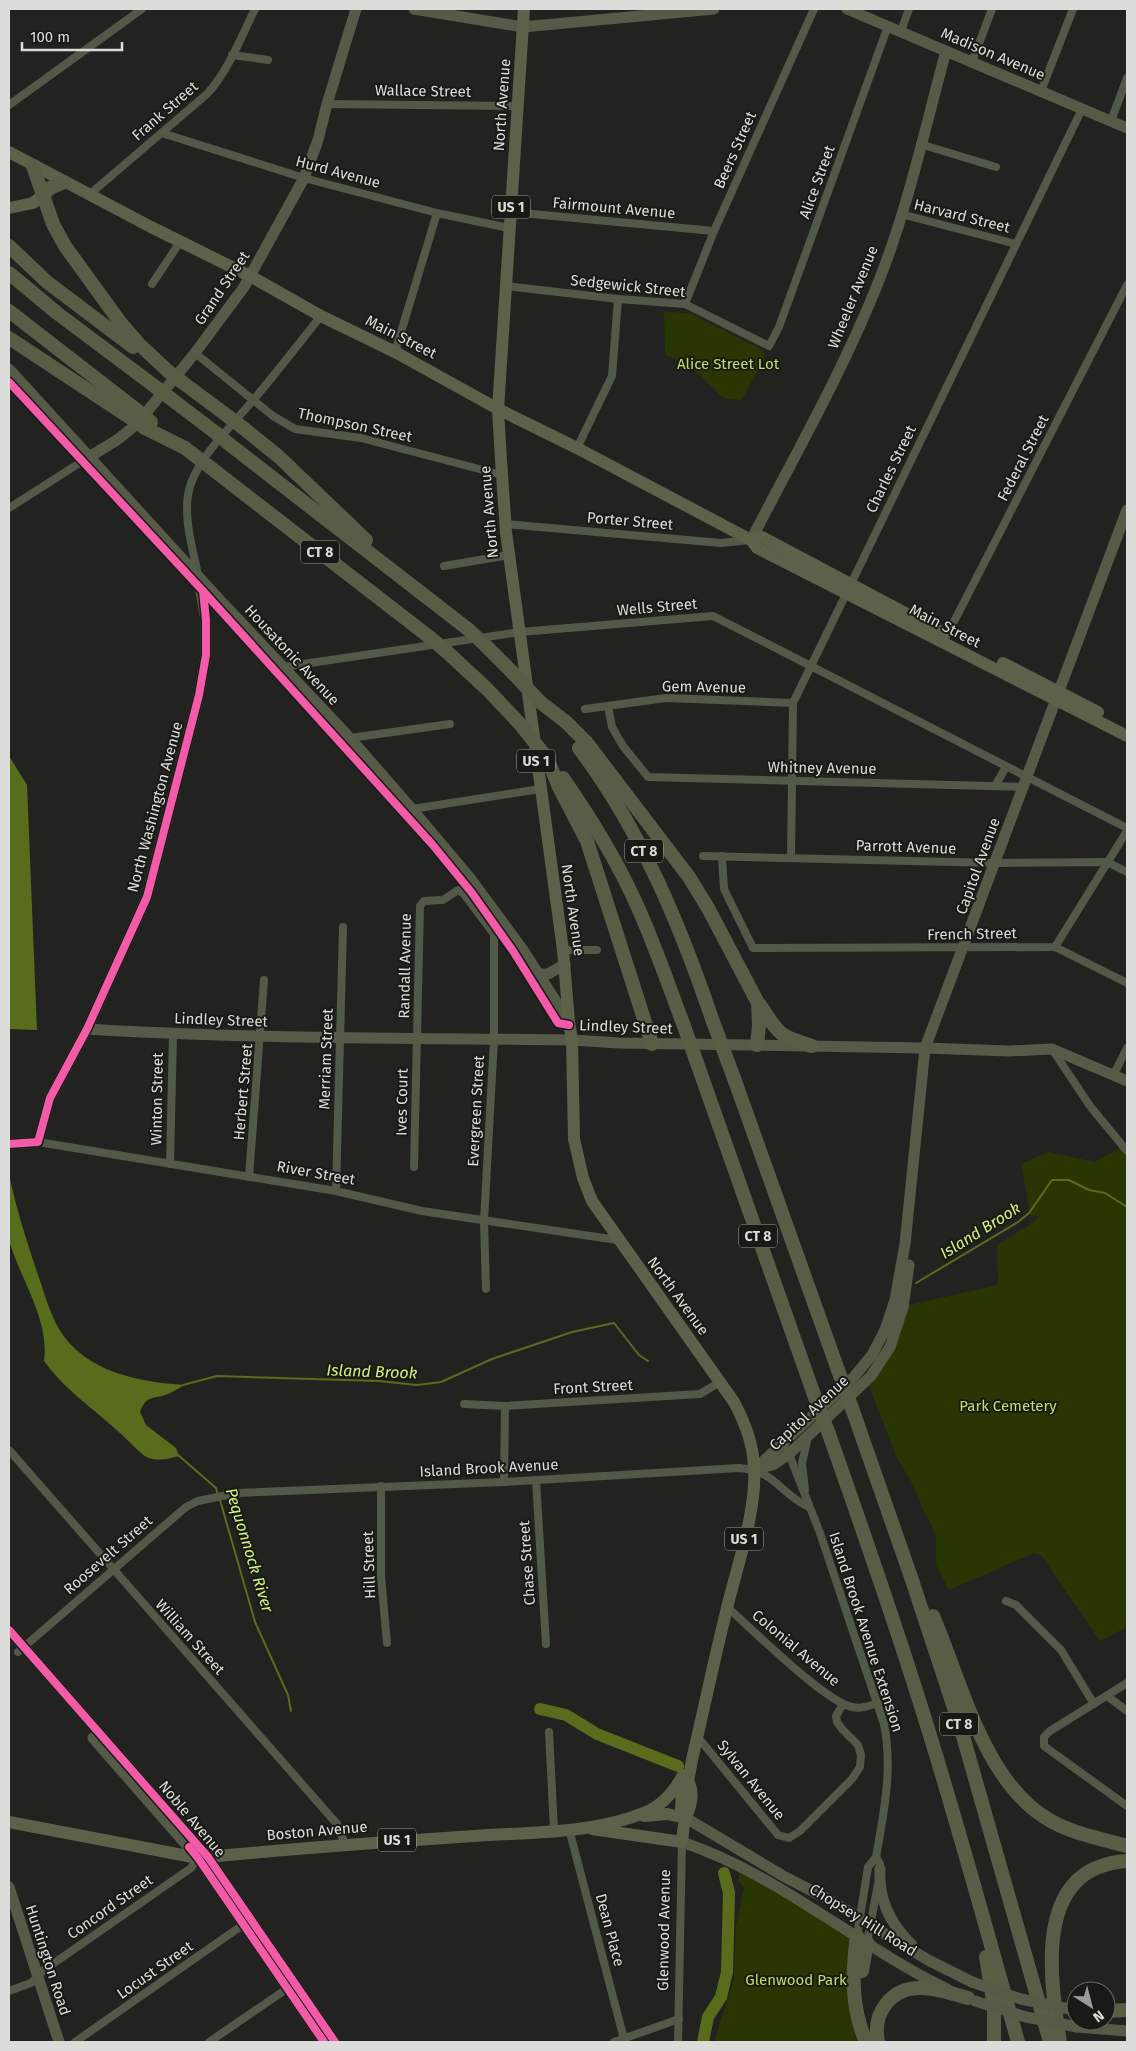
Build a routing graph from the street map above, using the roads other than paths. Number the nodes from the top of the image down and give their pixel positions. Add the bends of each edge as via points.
1 (142, 9) edge
2 (255, 9) edge
3 (356, 9) edge
4 (414, 9) edge
5 (524, 9) edge
6 (714, 9) edge
7 (814, 9) edge
8 (847, 9) edge
9 (909, 9) edge
10 (992, 9) edge
11 (1073, 9) edge
12 (438, 11) edge
13 (658, 12) edge
14 (888, 26) junction
15 (523, 27) junction
16 (901, 31) junction
17 (946, 50) junction
18 (232, 56) junction
19 (268, 60) dead end
20 (972, 62) junction
21 (1127, 78) edge
22 (1041, 91) junction
23 (327, 104) junction
24 (9, 105) edge
25 (519, 106) junction
26 (1082, 109) junction
27 (1111, 121) junction
28 (1127, 128) edge
29 (162, 133) junction
30 (920, 144) junction
31 (9, 152) edge
32 (9, 158) edge
33 (34, 166) junction
34 (996, 167) dead end
35 (304, 178) junction
36 (64, 182) junction
37 (90, 194) junction
38 (43, 195) junction
39 (9, 208) edge
40 (511, 212) junction
41 (437, 213) junction
42 (901, 214) junction
43 (509, 228) junction
44 (714, 231) junction
45 (180, 242) junction
46 (1016, 244) junction
47 (9, 246) edge
48 (9, 273) edge
49 (250, 276) junction
50 (152, 284) dead end
51 (506, 286) junction
52 (1127, 286) edge
53 (618, 299) junction
54 (685, 304) junction
55 (9, 311) edge
56 (321, 316) junction
57 (9, 338) edge
58 (769, 346) joint
59 (396, 352) junction
60 (195, 353) junction
61 (9, 369) edge
62 (169, 372) junction
63 (254, 400) junction
64 (498, 408) junction
65 (135, 415) junction
66 (577, 448) junction
67 (89, 457) junction
68 (502, 475) junction
69 (9, 508) edge
70 (1127, 510) edge
71 (505, 524) junction
72 (752, 540) junction
73 (509, 555) junction
74 (444, 566) dead end
75 (199, 578) junction
76 (417, 589) junction
77 (848, 590) junction
78 (520, 632) junction
79 (945, 639) junction
80 (283, 667) junction
81 (811, 667) junction
82 (1056, 696) junction
83 (540, 702) junction
84 (793, 703) junction
85 (608, 706) junction
86 (585, 709) dead end
87 (450, 724) dead end
88 (1127, 733) edge
89 (350, 738) junction
90 (547, 758) junction
91 (1006, 767) junction
92 (792, 782) junction
93 (1025, 782) junction
94 (995, 786) junction
95 (540, 789) junction
96 (412, 809) junction
97 (1127, 830) edge
98 (704, 856) dead end
99 (722, 856) junction
100 (790, 857) junction
101 (1107, 862) junction
102 (996, 863) junction
103 (1127, 872) edge
104 (343, 927) dead end
105 (494, 934) joint
106 (1055, 947) junction
107 (963, 948) junction
108 (563, 950) junction
109 (597, 950) dead end
110 (565, 964) junction
111 (538, 974) junction
112 (264, 980) dead end
113 (1127, 983) edge
114 (758, 1003) junction
115 (569, 1022) junction
116 (87, 1029) junction
117 (173, 1034) junction
118 (261, 1037) junction
119 (341, 1038) junction
120 (417, 1038) junction
121 (494, 1039) junction
122 (572, 1040) junction
123 (652, 1044) junction
124 (757, 1045) junction
125 (812, 1046) junction
126 (925, 1048) junction
127 (1127, 1048) edge
128 (1052, 1049) junction
129 (1114, 1074) junction
130 (1127, 1081) edge
131 (33, 1142) junction
132 (9, 1144) edge
133 (1127, 1151) edge
134 (170, 1164) junction
135 (414, 1167) dead end
136 (249, 1177) junction
137 (336, 1191) junction
138 (484, 1221) junction
139 (617, 1240) junction
140 (905, 1244) junction
141 (486, 1289) dead end
142 (720, 1382) junction
143 (464, 1404) dead end
144 (505, 1406) junction
145 (808, 1435) junction
146 (782, 1442) junction
147 (9, 1450) edge
148 (789, 1454) junction
149 (755, 1469) junction
150 (536, 1480) junction
151 (504, 1482) junction
152 (381, 1486) junction
153 (224, 1496) joint
154 (809, 1507) junction
155 (112, 1570) junction
156 (911, 1577) junction
157 (1006, 1601) dead end
158 (727, 1607) junction
159 (9, 1630) edge
160 (9, 1641) edge
161 (387, 1643) dead end
162 (546, 1644) dead end
163 (21, 1650) junction
164 (1127, 1683) edge
165 (1107, 1696) junction
166 (878, 1703) junction
167 (843, 1704) junction
168 (1094, 1704) junction
169 (1127, 1711) edge
170 (549, 1732) dead end
171 (697, 1736) junction
172 (692, 1760) junction
173 (1127, 1806) edge
174 (630, 1817) junction
175 (686, 1818) junction
176 (9, 1822) edge
177 (585, 1828) junction
178 (569, 1829) junction
179 (554, 1830) junction
180 (682, 1842) junction
181 (345, 1844) junction
182 (1127, 1846) edge
183 (203, 1857) junction
184 (876, 1857) junction
185 (1127, 1861) edge
186 (880, 1869) junction
187 (970, 1873) junction
188 (9, 1886) edge
189 (860, 1919) junction
190 (246, 1922) junction
191 (871, 1926) junction
192 (862, 1939) junction
193 (928, 1960) junction
194 (37, 1978) junction
195 (292, 1986) junction
196 (9, 1991) edge
197 (972, 2000) junction
198 (1066, 2008) edge
199 (679, 2019) junction
200 (1127, 2031) edge
201 (624, 2039) junction
202 (59, 2042) edge
203 (75, 2042) edge
204 (210, 2042) edge
205 (324, 2042) edge
206 (336, 2042) edge
207 (614, 2042) edge
208 (678, 2042) edge
209 (866, 2042) edge
210 (877, 2042) edge
211 (994, 2042) edge
212 (1018, 2042) edge
213 (1050, 2042) edge
214 (1060, 2042) edge

1 - 24 street
2 - 18 street, Frank Street
3 - 23 main road, Grand Street
4 - 12 main road
5 - 15 main road, North Avenue / US 1
6 - 13 main road
7 - 44 street, Beers Street
8 - 14 main road, Madison Avenue
9 - 16 street
10 - 20 street
11 - 22 street
12 - 15 main road
13 - 15 main road
14 - 16 main road, Madison Avenue
14 - 58 street, Alice Street via 779,327
15 - 25 main road, North Avenue / US 1
16 - 17 main road, Madison Avenue
17 - 20 main road, Madison Avenue
17 - 30 main road, Wheeler Avenue
18 - 19 street
18 - 29 street, Frank Street via 207,94
20 - 22 main road, Madison Avenue
21 - 27 street
22 - 26 main road, Madison Avenue
23 - 25 street, Wallace Street
23 - 35 main road, Grand Street
25 - 40 main road, North Avenue / US 1
26 - 27 main road, Madison Avenue
26 - 46 street, Charles Street
27 - 28 main road, Madison Avenue
29 - 35 street, Hurd Avenue
29 - 37 street, Frank Street
30 - 34 street
30 - 42 main road, Wheeler Avenue
31 - 33 main road, Main Street
32 - 33 main road, Main Street
33 - 36 main road, Main Street
33 - 38 highway
35 - 41 street, Hurd Avenue
35 - 49 main road, Grand Street
36 - 37 main road, Main Street
36 - 38 highway
37 - 45 main road, Main Street
38 - 39 main road via 33,203
38 - 62 highway via 61,239 91,283 126,329
40 - 43 main road, North Avenue / US 1
40 - 44 street, Fairmount Avenue
41 - 43 street, Hurd Avenue
41 - 59 street
42 - 46 street, Harvard Street
42 - 72 main road, Wheeler Avenue via 856,336
43 - 51 main road, North Avenue / US 1
44 - 54 street, Beers Street
45 - 49 main road, Main Street
45 - 50 street
46 - 77 street, Charles Street
47 - 62 highway via 47,282
48 - 76 highway, CT 8, bridge
49 - 56 main road, Main Street
49 - 60 main road, Grand Street
51 - 53 street, Sedgewick Street
51 - 64 main road, North Avenue / US 1
52 - 79 street, Federal Street
53 - 54 street, Sedgewick Street
53 - 66 street via 612,376
54 - 58 street, Sedgewick Street
55 - 65 highway
56 - 59 main road, Main Street
56 - 63 street, North Washington Avenue
57 - 65 highway
59 - 64 main road, Main Street
60 - 63 street, Thompson Street
60 - 67 main road, Grand Street via 132,428
61 - 67 main road, Housatonic Avenue
62 - 76 highway, bridge via 278,456
63 - 68 street, Thompson Street via 295,429 361,438
63 - 75 street, North Washington Avenue via 208,453 188,494 187,510
64 - 66 main road, Main Street
64 - 68 main road, North Avenue / US 1
65 - 90 highway, CT 8, bridge via 185,448 428,636 487,689
66 - 72 main road, Main Street
67 - 69 street, Grand Street
67 - 75 main road, Housatonic Avenue
68 - 71 main road, North Avenue / US 1
70 - 82 main road, Capitol Avenue
71 - 72 street, Porter Street via 722,543
71 - 73 main road, North Avenue / US 1
72 - 77 main road, Main Street via 762,537
73 - 74 street
73 - 78 main road, North Avenue / US 1
75 - 80 main road, Housatonic Avenue
75 - 116 main road, North Washington Avenue via 206,620 206,655 199,695 147,897
76 - 83 highway, CT 8, bridge via 469,630
77 - 79 main road, Main Street
77 - 81 street, Charles Street
78 - 80 street, Wells Street
78 - 81 street, Wells Street via 713,616
78 - 95 main road, North Avenue / US 1
79 - 82 main road, Main Street
80 - 89 main road, Housatonic Avenue
81 - 84 street, Charles Street
81 - 91 street, Wells Street
82 - 88 main road, Main Street
82 - 93 main road, Capitol Avenue
83 - 114 highway via 587,744 689,877
83 - 156 highway, CT 8, bridge via 589,762 640,844 672,910
84 - 85 street, Gem Avenue via 666,698
84 - 92 street, Charles Street
85 - 86 street, Gem Avenue
85 - 92 street, Whitney Avenue via 612,727 648,778
87 - 89 street
89 - 96 main road, Housatonic Avenue
90 - 123 highway via 587,841
90 - 187 highway, CT 8, bridge via 589,817 624,878 653,942 909,1668
91 - 93 street, Wells Street
91 - 94 street
92 - 94 street, Whitney Avenue
92 - 100 street, Charles Street
93 - 94 street, Whitney Avenue
93 - 97 street, Wells Street
93 - 102 main road, Capitol Avenue
95 - 96 street
95 - 108 main road, North Avenue / US 1
96 - 111 main road, Housatonic Avenue via 470,878
97 - 101 street
98 - 99 street, Parrott Avenue
99 - 100 street, Parrott Avenue
99 - 107 street, French Street via 724,889 753,948
100 - 102 street, Parrott Avenue
101 - 102 street, Parrott Avenue
101 - 103 street
101 - 106 street
102 - 107 main road, Capitol Avenue
104 - 119 street, Merriam Street
105 - 120 street, Randall Avenue via 460,891 443,900 422,903 418,918
105 - 121 street, Evergreen Street
106 - 107 street, French Street
106 - 113 street
107 - 126 main road, Capitol Avenue
108 - 109 street
108 - 110 main road, North Avenue / US 1
110 - 111 main road via 548,974
110 - 115 main road, North Avenue / US 1
111 - 115 main road, Housatonic Avenue
112 - 118 street, Herbert Street
114 - 124 highway
114 - 125 highway via 778,1032
115 - 122 main road, North Avenue / US 1
116 - 117 main road, Lindley Street
116 - 131 main road, North Washington Avenue via 50,1098
117 - 118 main road, Lindley Street
117 - 134 street, Winton Street
118 - 119 main road, Lindley Street
118 - 136 street, Herbert Street
119 - 120 main road, Lindley Street
119 - 137 street, Merriam Street
120 - 121 main road, Lindley Street
120 - 135 street, Ives Court
121 - 122 main road, Lindley Street
121 - 138 street, Evergreen Street
122 - 123 main road, Lindley Street
122 - 139 main road, North Avenue / US 1 via 576,1152 592,1201
123 - 124 main road, Lindley Street
124 - 125 main road, Lindley Street
125 - 126 main road, Lindley Street
126 - 128 main road, Lindley Street
126 - 140 main road, Capitol Avenue
127 - 129 street
128 - 129 main road, Lindley Street
128 - 133 street via 1090,1106
129 - 130 main road, Lindley Street
131 - 132 main road, River Street
131 - 134 street, River Street
134 - 136 street, River Street
136 - 137 street, River Street
137 - 138 street, River Street via 422,1211
138 - 139 street, River Street
138 - 141 street, Evergreen Street
139 - 142 main road, North Avenue / US 1
140 - 145 main road, Capitol Avenue via 909,1261 903,1308 890,1347 871,1376
140 - 146 main road, Capitol Avenue via 895,1300 872,1355 852,1379
142 - 144 street, Front Street via 700,1394
142 - 149 main road, North Avenue / US 1 via 746,1427
143 - 144 street, Front Street
144 - 151 street
145 - 148 main road, Capitol Avenue
145 - 154 street, Island Brook Avenue Extension via 802,1463
146 - 148 street, Island Brook Avenue Extension
146 - 149 main road, Capitol Avenue
147 - 155 street, William Street
148 - 149 main road, Capitol Avenue via 773,1465
148 - 154 street, Island Brook Avenue Extension
149 - 150 street, Island Brook Avenue
149 - 154 street
149 - 158 main road, North Avenue / US 1 via 747,1530
150 - 151 street, Island Brook Avenue
150 - 162 street, Chase Street
151 - 152 street, Island Brook Avenue
152 - 153 street, Island Brook Avenue
152 - 161 street, Hill Street via 381,1576
153 - 155 street, Roosevelt Street via 186,1507
154 - 166 street, Island Brook Avenue Extension
155 - 163 street, Roosevelt Street
155 - 181 street, William Street via 337,1824
156 - 182 highway via 933,1616 992,1757 1011,1788 1031,1808 1056,1824
156 - 213 highway, CT 8 via 968,1751
157 - 168 street via 1016,1605 1060,1650
158 - 167 street, Colonial Avenue via 822,1691
158 - 171 main road, North Avenue / US 1
159 - 163 main road, Noble Avenue
160 - 163 main road, Noble Avenue
163 - 183 main road, Noble Avenue
164 - 165 street
165 - 168 street
165 - 169 street
166 - 167 street, Colonial Avenue via 859,1708
166 - 184 street, Island Brook Avenue Extension via 889,1758
167 - 171 street, Sylvan Avenue via 836,1716 837,1722 858,1745 861,1755 859,1770 800,1831 789,1838 778,1835
168 - 173 street via 1050,1731 1044,1737 1044,1746
170 - 179 street
171 - 172 main road, North Avenue / US 1
172 - 174 main road, US 1 via 664,1800 646,1812
172 - 175 main road, Glenwood Avenue / US 1 via 688,1781 692,1791 691,1807
174 - 175 main road, Chopsey Hill Road via 667,1814
174 - 177 main road, Boston Avenue / US 1
175 - 180 main road, Glenwood Avenue / US 1
175 - 189 main road, Chopsey Hill Road
176 - 183 main road, Boston Avenue / US 1
177 - 178 main road, Boston Avenue / US 1
177 - 180 main road, Chopsey Hill Road / US 1
178 - 179 main road, Boston Avenue / US 1
178 - 201 street, Dean Place
179 - 181 main road, Boston Avenue / US 1
180 - 192 main road, Chopsey Hill Road via 759,1876
180 - 199 street, Glenwood Avenue
181 - 183 main road, Boston Avenue / US 1
183 - 190 main road, Noble Avenue
183 - 194 street, Concord Street
184 - 186 street, Island Brook Avenue Extension
184 - 189 street, Island Brook Avenue Extension via 868,1867
185 - 214 highway via 1104,1865 1089,1873 1072,1888 1060,1908 1050,1959
186 - 191 street, Island Brook Avenue Extension
186 - 193 main road via 882,1896 889,1917 901,1935
187 - 211 highway via 992,1997
187 - 212 highway, CT 8
188 - 194 main road, Huntington Road
189 - 191 main road, Chopsey Hill Road
189 - 192 street, Island Brook Avenue Extension
190 - 195 main road, Noble Avenue
190 - 203 street, Locust Street
191 - 192 street, Island Brook Avenue Extension
191 - 193 main road, Chopsey Hill Road
192 - 197 main road, Chopsey Hill Road via 927,1978
192 - 209 highway via 853,1968 853,1994
192 - 210 highway via 862,1994 866,2017
193 - 198 main road, Chopsey Hill Road, bridge via 972,1982 1020,1999
194 - 196 street, Concord Street
194 - 202 main road, Huntington Road
195 - 204 street
195 - 205 main road, Noble Avenue
195 - 206 main road, Noble Avenue
197 - 200 main road, Chopsey Hill Road, bridge via 1026,2017 1077,2027
197 - 210 highway via 926,1988 898,1993 887,2001 881,2012 876,2028
199 - 201 street
199 - 208 street, Glenwood Avenue
201 - 207 street

